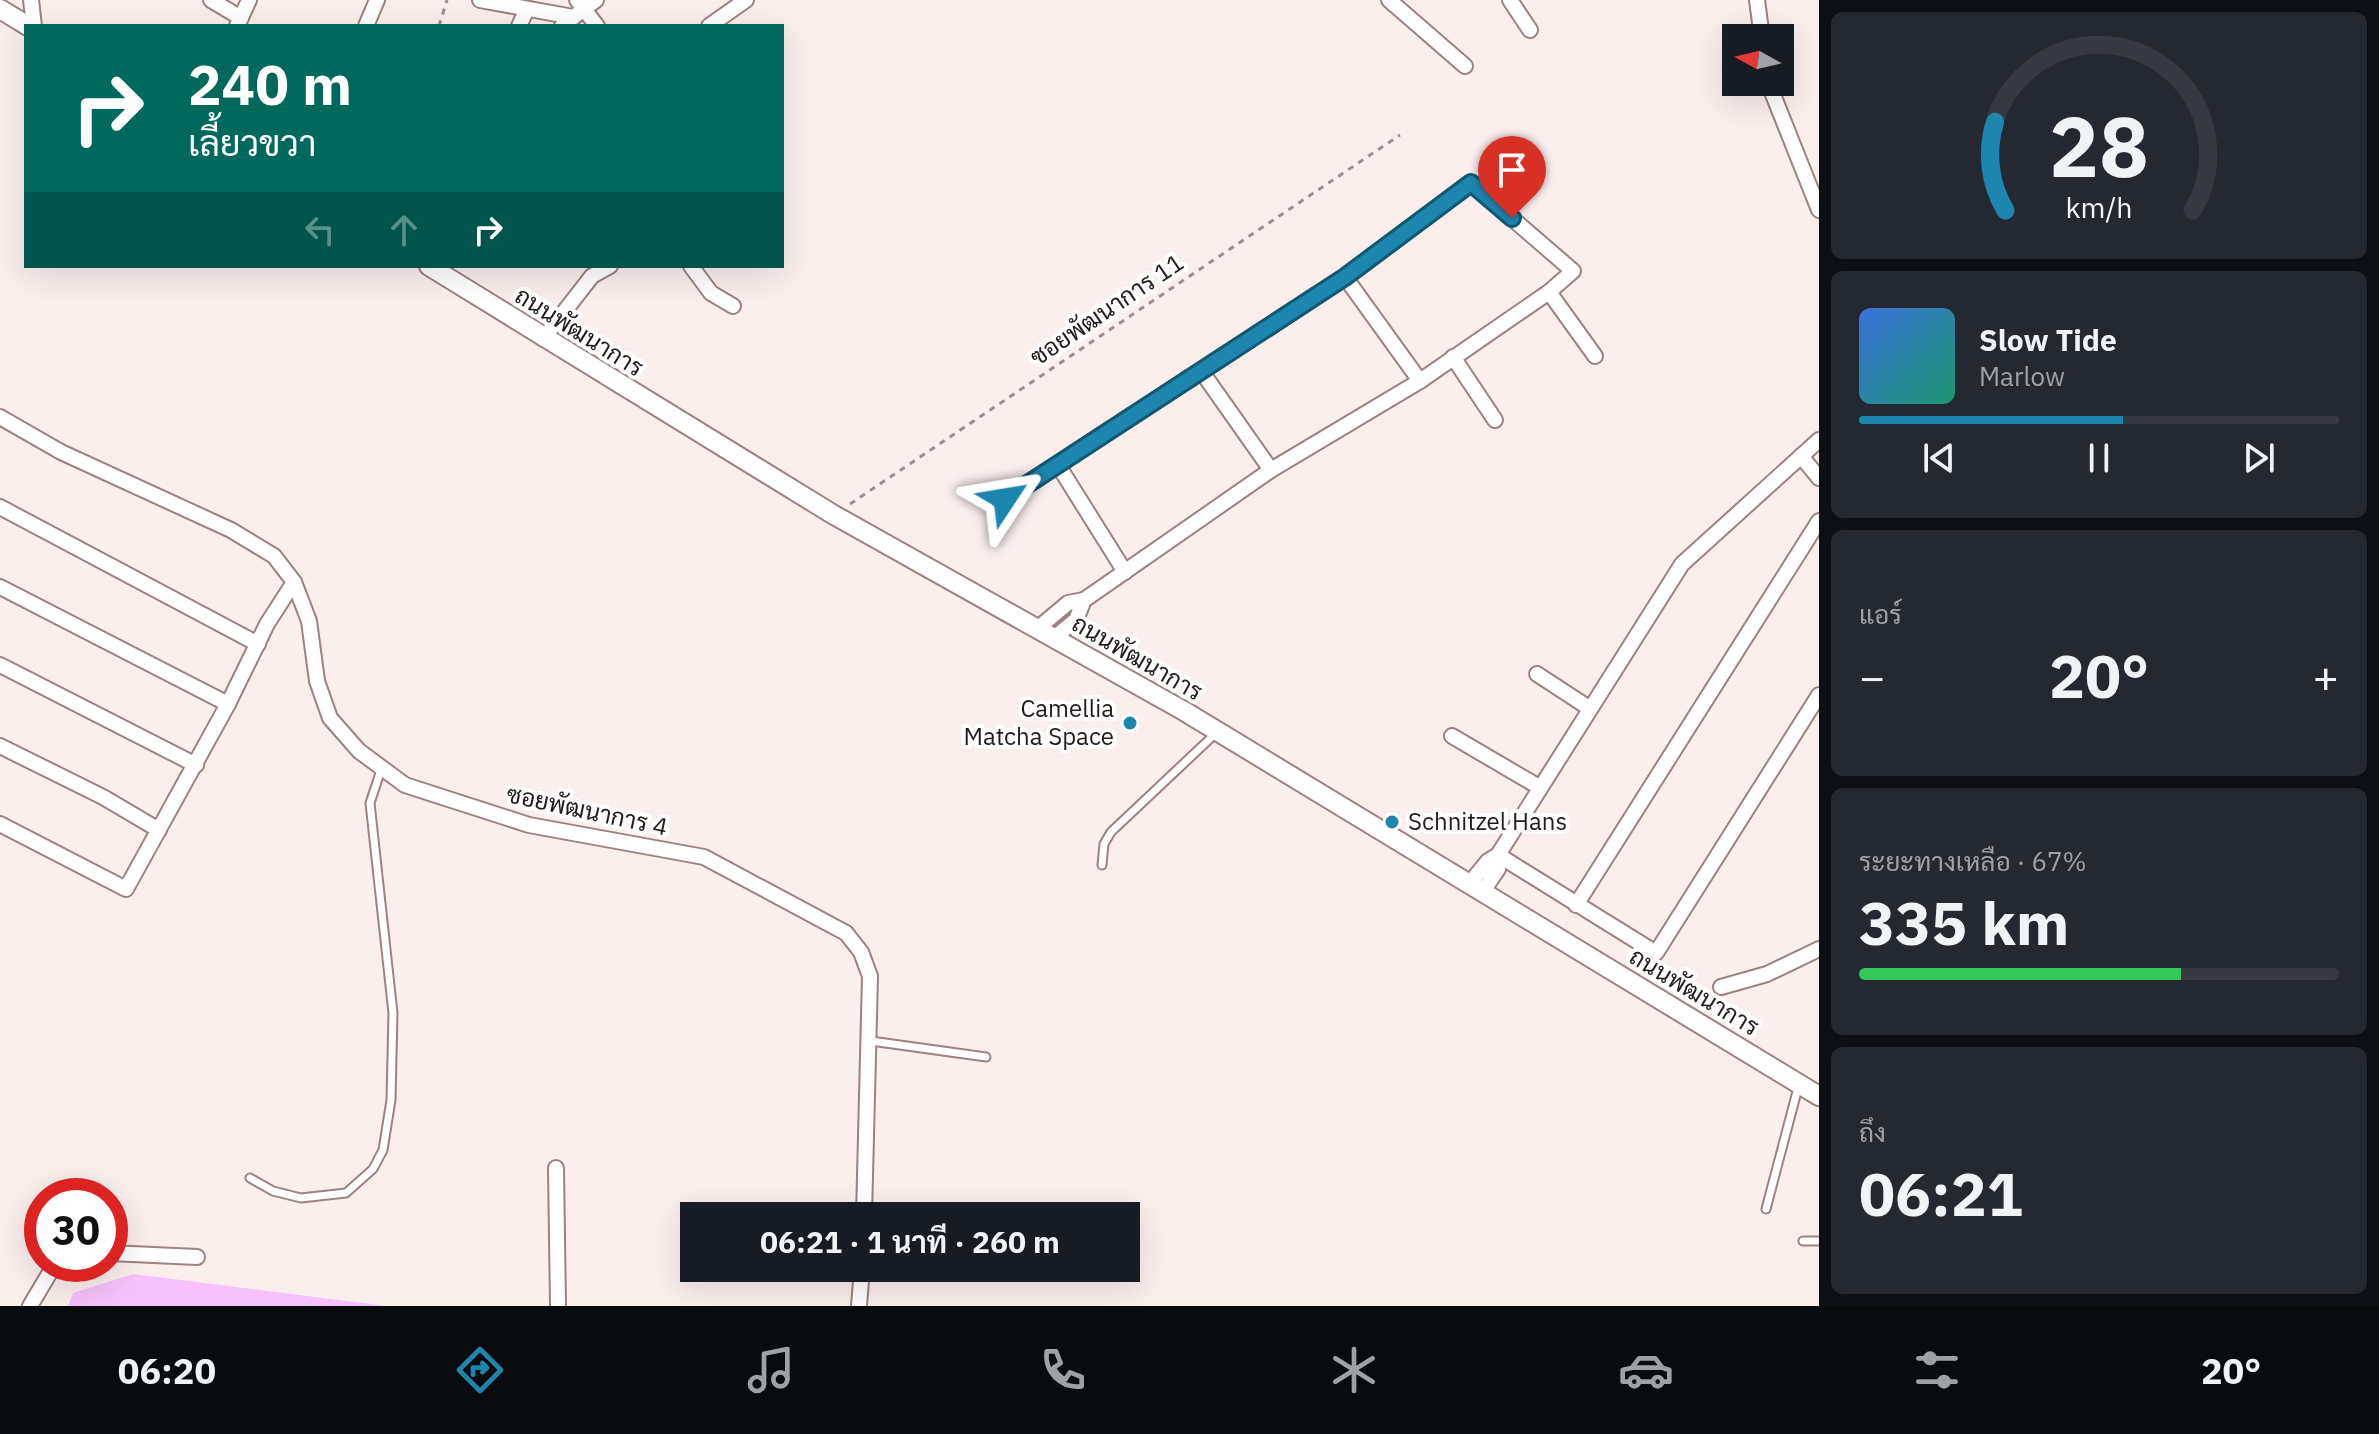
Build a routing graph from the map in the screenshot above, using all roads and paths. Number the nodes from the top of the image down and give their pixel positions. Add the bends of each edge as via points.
1 (31, 0) edge
2 (211, 0) edge
3 (249, 0) edge
4 (377, 0) edge
5 (447, 0) edge
6 (480, 0) edge
7 (596, 0) edge
8 (746, 0) edge
9 (1389, 0) edge
10 (1510, 0) edge
11 (1757, 0) edge
12 (0, 9) edge
13 (527, 9) junction
14 (574, 13) edge
15 (239, 22) edge
16 (25, 24) edge
17 (34, 24) edge
18 (367, 24) edge
19 (440, 24) edge
20 (520, 24) edge
21 (593, 24) edge
22 (712, 24) edge
23 (1760, 24) edge
24 (1530, 30) dead end
25 (1465, 66) dead end
26 (1774, 96) edge
27 (1400, 135) dead end
28 (1819, 210) edge
29 (432, 268) edge
30 (606, 268) edge
31 (692, 268) edge
32 (1345, 277) junction
33 (1549, 292) junction
34 (733, 306) dead end
35 (543, 339) junction
36 (1595, 356) dead end
37 (1453, 357) junction
38 (1202, 372) junction
39 (1420, 381) junction
40 (0, 417) edge
41 (1495, 420) dead end
42 (1819, 440) edge
43 (1801, 456) junction
44 (1058, 465) junction
45 (1271, 470) junction
46 (1819, 478) edge
47 (1005, 499) dead end
48 (0, 507) edge
49 (834, 515) junction
50 (1819, 521) edge
51 (1125, 572) junction
52 (294, 582) junction
53 (0, 587) edge
54 (1084, 600) junction
55 (1037, 629) junction
56 (1054, 638) junction
57 (258, 644) junction
58 (0, 665) edge
59 (1537, 674) dead end
60 (1819, 695) edge
61 (228, 704) junction
62 (1589, 708) junction
63 (1216, 732) junction
64 (1452, 736) dead end
65 (0, 746) edge
66 (196, 765) junction
67 (382, 767) junction
68 (1539, 787) junction
69 (0, 824) edge
70 (159, 830) junction
71 (1498, 855) junction
72 (1102, 865) dead end
73 (1477, 887) junction
74 (1576, 905) junction
75 (1819, 949) edge
76 (1721, 987) dead end
77 (871, 1041) junction
78 (986, 1057) dead end
79 (1799, 1084) junction
80 (1819, 1096) edge
81 (556, 1168) dead end
82 (250, 1178) dead end
83 (865, 1202) edge
84 (1766, 1209) dead end
85 (1803, 1241) dead end
86 (1819, 1241) edge
87 (128, 1254) edge
88 (197, 1257) dead end
89 (44, 1282) edge
90 (861, 1282) edge
91 (30, 1306) edge
92 (558, 1306) edge
93 (859, 1306) edge

1 - 17 street
2 - 15 street
3 - 15 street
4 - 18 street
5 - 19 path
6 - 13 street
7 - 14 street
8 - 22 street
9 - 25 street
10 - 24 street
11 - 23 street
12 - 16 street
13 - 14 street
13 - 20 street
14 - 21 street
26 - 28 street
27 - 49 path, ซอยพัฒนาการ 11
29 - 35 street, ถนนพัฒนาการ
30 - 35 street via 592,276
31 - 34 street via 711,293
32 - 33 street via 1471,183 1573,271
32 - 38 street
32 - 39 street
33 - 36 street
33 - 37 street
35 - 49 street, ถนนพัฒนาการ
37 - 39 street
37 - 41 street
38 - 44 street
38 - 45 street
39 - 45 street
40 - 52 street, ซอยพัฒนาการ 4 via 61,452 231,530 274,556
42 - 43 street
43 - 46 street
43 - 62 street via 1682,564
44 - 47 street
44 - 51 street
45 - 51 street
48 - 57 street
49 - 55 street, ถนนพัฒนาการ
50 - 74 street
51 - 54 street
52 - 57 street
52 - 67 street, ซอยพัฒนาการ 4 via 309,621 317,681 330,718 359,751
53 - 61 street
54 - 55 street via 1068,603
54 - 56 street via 1076,620
55 - 56 street, ถนนพัฒนาการ
56 - 63 street, ถนนพัฒนาการ
57 - 61 street
58 - 66 street
59 - 62 street
60 - 74 street via 1656,953
61 - 66 street
62 - 68 street
63 - 72 lane via 1111,832
63 - 73 street, ถนนพัฒนาการ
64 - 68 street
65 - 70 street
66 - 70 street
67 - 77 street, ซอยพัฒนาการ 4 via 405,785 529,825 704,857 756,882 846,933 861,952 870,976
67 - 82 lane via 370,803 393,1013 391,1100 383,1150 373,1169 346,1193 301,1198
68 - 71 street
69 - 70 street via 126,889
71 - 73 street via 1498,869
71 - 74 street
73 - 79 street, ถนนพัฒนาการ
75 - 76 street via 1767,974
77 - 78 lane
77 - 83 street, ซอยพัฒนาการ 4
79 - 80 street, ถนนพัฒนาการ
79 - 84 lane
81 - 92 street
85 - 86 lane
87 - 88 street
89 - 91 street
90 - 93 street

